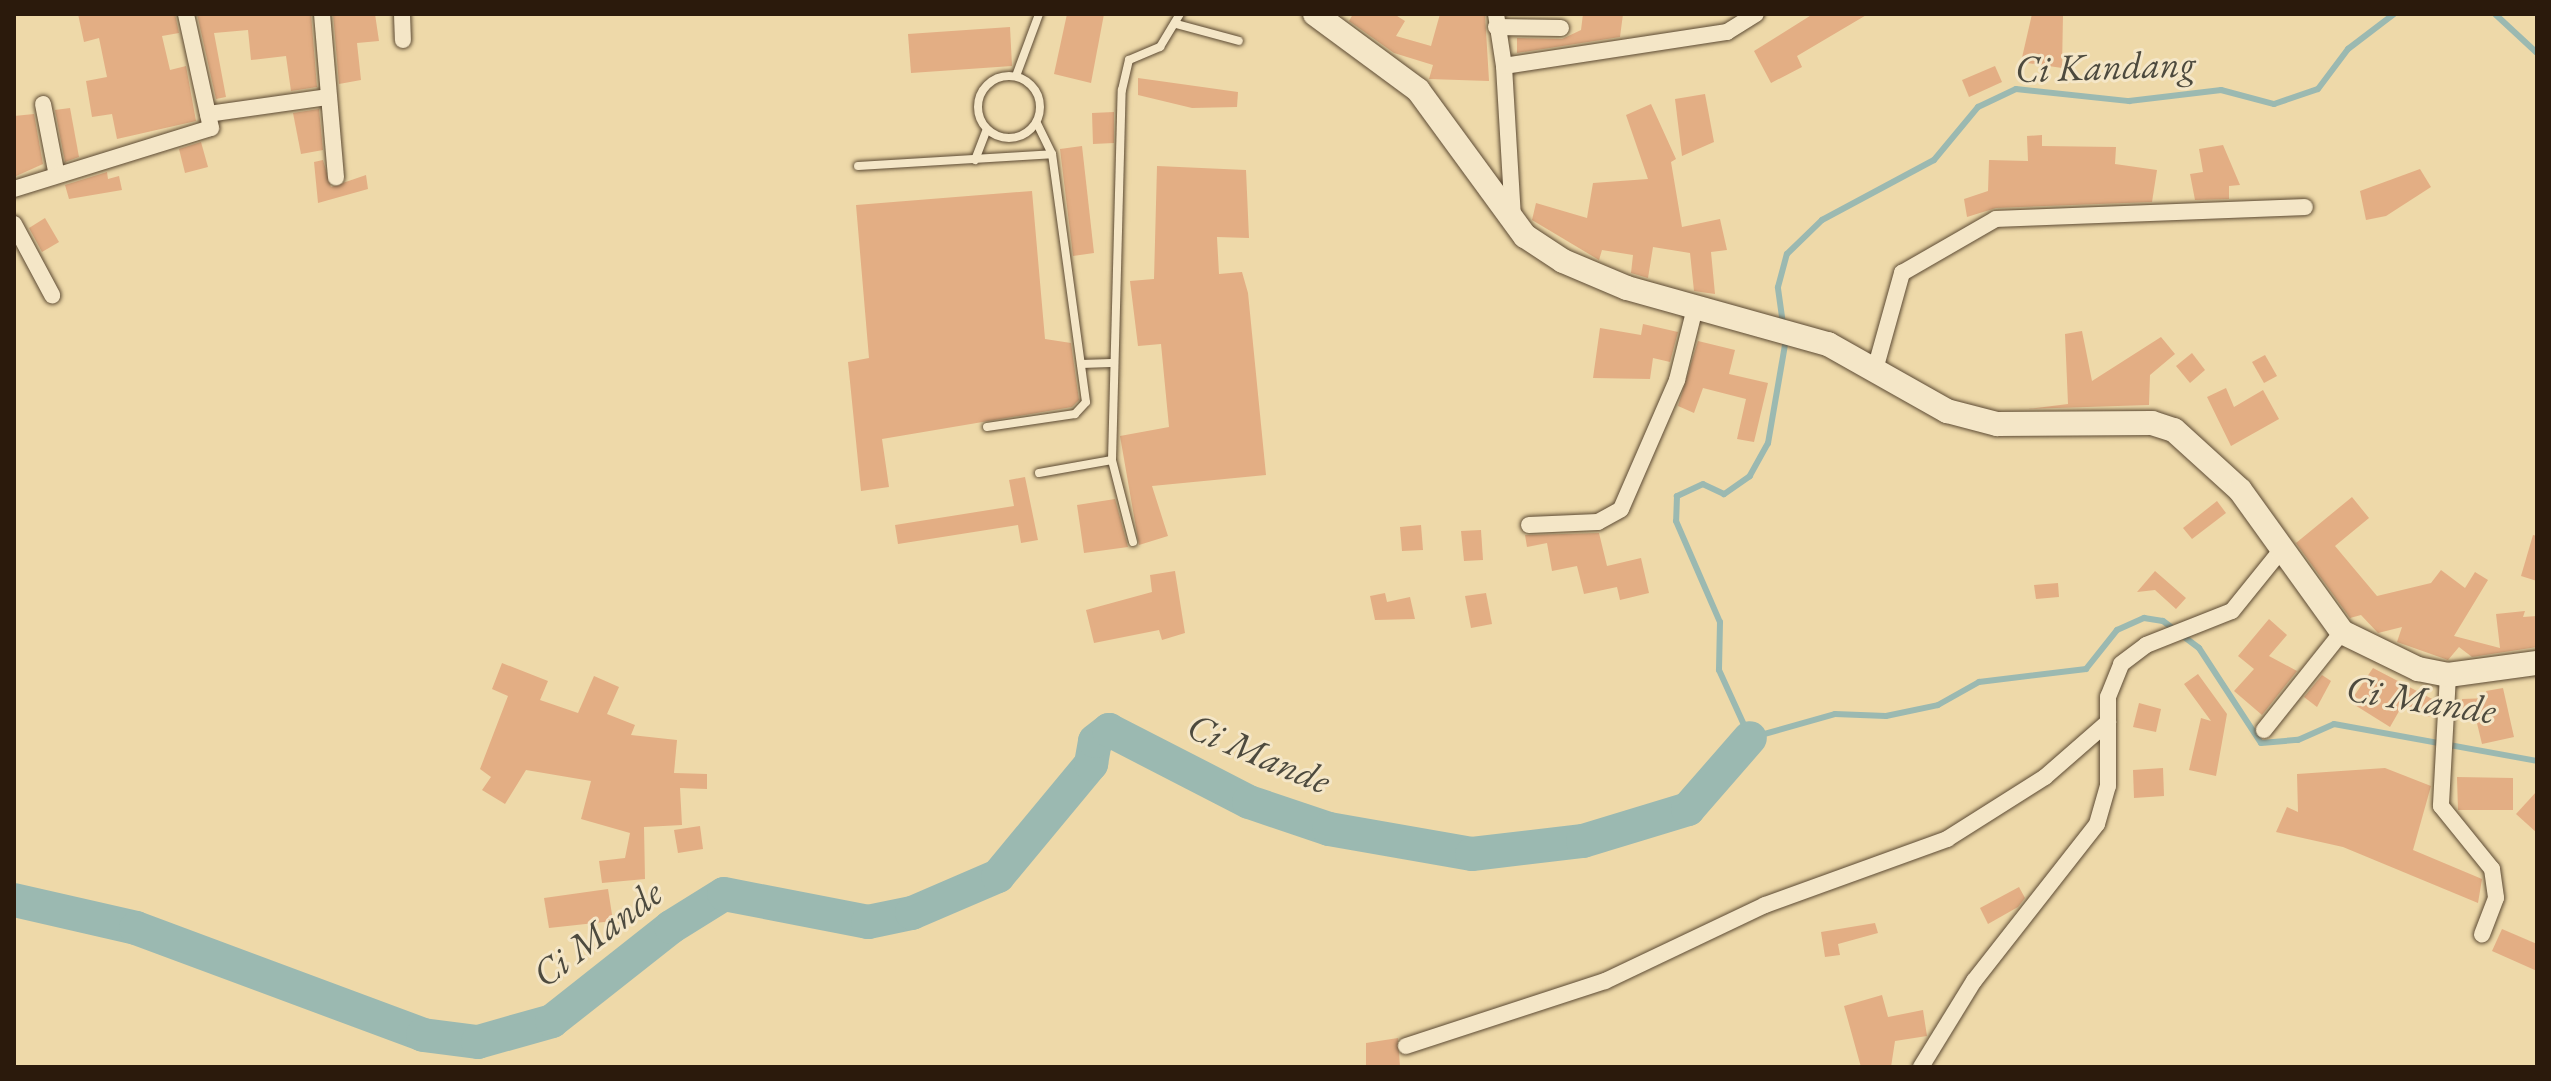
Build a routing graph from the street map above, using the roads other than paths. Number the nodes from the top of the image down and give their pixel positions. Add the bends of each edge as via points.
1 (186, 14) edge
2 (322, 14) edge
3 (402, 14) edge
4 (1039, 14) edge
5 (1180, 14) edge
6 (1315, 14) edge
7 (1756, 14) edge
8 (1496, 20) edge
9 (1176, 24) junction
10 (1561, 28) dead end
11 (403, 40) dead end
12 (1239, 41) dead end
13 (1504, 66) junction
14 (1016, 76) junction
15 (328, 97) junction
16 (43, 104) dead end
17 (208, 114) junction
18 (1037, 123) junction
19 (987, 129) junction
20 (1052, 154) junction
21 (975, 160) junction
22 (858, 166) dead end
23 (56, 171) junction
24 (336, 177) dead end
25 (14, 189) edge
26 (2305, 207) dead end
27 (1514, 220) junction
28 (14, 224) edge
29 (52, 295) dead end
30 (1695, 308) junction
31 (1111, 363) junction
32 (1081, 364) junction
33 (1876, 366) junction
34 (987, 427) dead end
35 (1112, 460) junction
36 (1039, 473) dead end
37 (1529, 525) dead end
38 (1133, 542) dead end
39 (2282, 549) junction
40 (2342, 632) junction
41 (2537, 663) edge
42 (2448, 675) junction
43 (2108, 722) junction
44 (2264, 730) dead end
45 (2482, 934) dead end
46 (1406, 1046) dead end
47 (1921, 1067) edge

1 - 17 street
2 - 15 street
3 - 11 street
4 - 14 lane
5 - 9 lane
6 - 27 main road via 1418,90
7 - 13 street via 1727,32
8 - 10 street
8 - 13 street
9 - 12 lane
9 - 31 lane via 1160,47 1129,60 1122,90
13 - 27 street
14 - 18 lane via 1037,92
14 - 19 lane via 999,78 980,96
15 - 17 street
15 - 24 street
16 - 23 street
17 - 23 street via 211,128
18 - 19 lane via 1012,138
18 - 20 lane
19 - 21 lane
20 - 21 lane
20 - 32 lane
21 - 22 lane
23 - 25 street
26 - 33 street via 1996,219 1902,273
27 - 30 main road via 1563,261
28 - 29 street
30 - 33 main road via 1793,331
30 - 37 street via 1677,380 1621,509 1598,522
31 - 32 lane
31 - 35 lane
32 - 34 lane via 1083,411
33 - 39 main road via 1947,411 1997,424 2152,423 2174,430 2240,490
35 - 36 lane
35 - 38 lane
39 - 40 main road
39 - 43 street via 2232,611 2171,635 2121,664 2111,679
40 - 42 main road via 2418,669
40 - 44 street
41 - 42 main road
42 - 45 street via 2443,812 2479,849 2493,877 2496,898
43 - 46 street via 2045,777 1947,839 1765,905 1605,981
43 - 47 street via 2108,786 2091,836 1974,981

